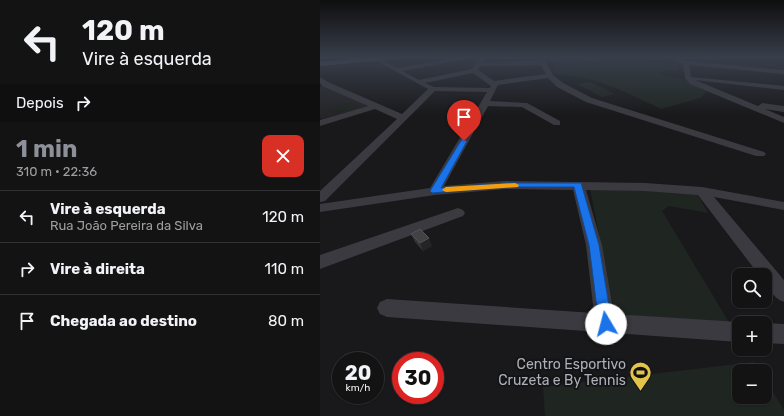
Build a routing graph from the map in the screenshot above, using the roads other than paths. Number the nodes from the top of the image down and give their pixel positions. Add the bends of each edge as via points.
1 (407, 76) edge
2 (434, 76) edge
3 (488, 76) edge
4 (548, 76) edge
5 (550, 76) edge
6 (688, 78) joint
7 (417, 82) junction
8 (322, 83) edge
9 (494, 86) junction
10 (784, 88) edge
11 (434, 89) junction
12 (486, 103) junction
13 (742, 103) junction
14 (375, 106) junction
15 (784, 109) edge
16 (403, 118) junction
17 (784, 120) edge
18 (320, 123) edge
19 (557, 123) dead end
20 (760, 154) dead end
21 (340, 179) junction
22 (320, 184) edge
23 (578, 185) junction
24 (435, 191) junction
25 (702, 191) junction
26 (320, 198) edge
27 (784, 206) edge
28 (320, 208) edge
29 (458, 213) dead end
30 (320, 262) edge
31 (784, 294) edge
32 (387, 308) dead end
33 (606, 324) junction
34 (732, 332) edge
35 (772, 333) edge
36 (784, 334) edge

1 - 7 street
2 - 7 street
3 - 9 street
4 - 9 street
5 - 20 street via 560,85 597,103
6 - 10 street
6 - 13 street
7 - 11 street
8 - 14 street
9 - 11 street
9 - 12 street
11 - 16 street
12 - 19 street via 524,105
12 - 24 street
13 - 15 street
13 - 17 street
14 - 16 street
14 - 18 street
16 - 21 street
21 - 22 street
21 - 26 street
23 - 24 street via 505,185
23 - 25 street
23 - 33 street via 594,245
24 - 28 street
25 - 27 street
25 - 31 street
29 - 30 street
32 - 33 street
33 - 34 street
35 - 36 street

